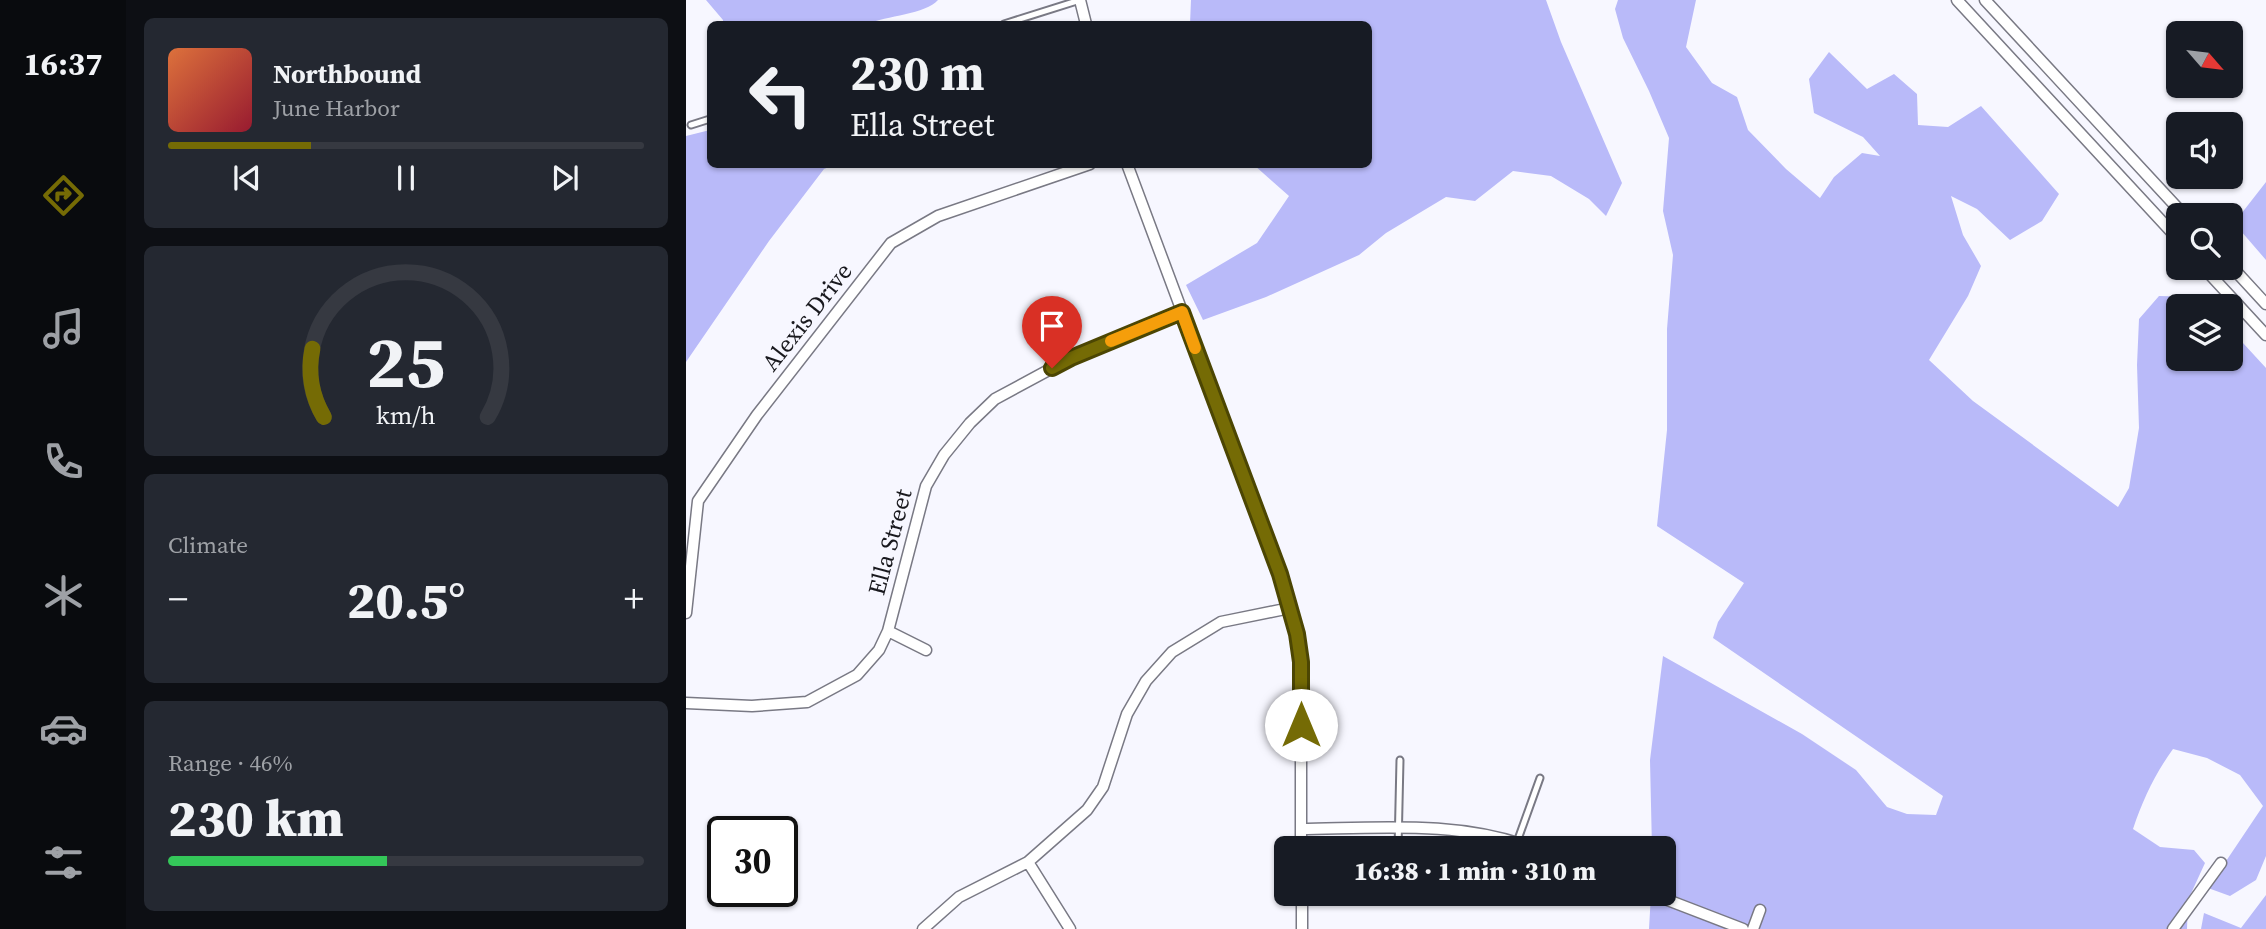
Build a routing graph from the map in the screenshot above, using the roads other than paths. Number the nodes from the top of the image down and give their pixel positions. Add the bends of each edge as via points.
1 (1080, 0) edge
2 (1957, 0) edge
3 (1985, 0) edge
4 (1014, 21) edge
5 (1085, 21) edge
6 (707, 120) edge
7 (691, 125) dead end
8 (1078, 168) edge
9 (1128, 168) edge
10 (2173, 203) edge
11 (2166, 226) edge
12 (2243, 279) edge
13 (2215, 280) edge
14 (2266, 304) edge
15 (1182, 312) junction
16 (2266, 335) edge
17 (1290, 608) junction
18 (686, 613) edge
19 (888, 631) junction
20 (926, 650) dead end
21 (686, 703) edge
22 (1400, 760) dead end
23 (1540, 778) dead end
24 (1399, 828) junction
25 (1301, 829) junction
26 (1301, 836) edge
27 (1399, 836) edge
28 (1490, 836) edge
29 (1519, 836) edge
30 (1028, 862) junction
31 (2221, 863) dead end
32 (1676, 903) edge
33 (1301, 906) edge
34 (1760, 910) dead end
35 (923, 929) edge
36 (1070, 929) edge
37 (1302, 929) edge
38 (1743, 929) edge
39 (1753, 929) edge
40 (2173, 929) edge

1 - 4 lane
1 - 5 street
2 - 11 street
3 - 10 street
6 - 7 lane
8 - 18 street, Alexis Drive via 938,216 891,243 757,415 698,501
9 - 15 street
12 - 14 street
13 - 16 street
15 - 17 street
15 - 19 street, Ella Street via 1071,358 995,399 970,423 926,486
17 - 25 street via 1301,662
17 - 30 street via 1221,622 1171,652 1146,681 1127,714 1103,787 1087,810
19 - 20 street, Ella Street
19 - 21 street, Ella Street via 879,650 857,675 807,702 752,706
22 - 24 lane
23 - 29 lane
24 - 25 street
24 - 27 lane
24 - 28 street
25 - 26 street
30 - 35 street via 959,897
30 - 36 street
31 - 40 street
32 - 38 street
33 - 37 street
34 - 39 street

